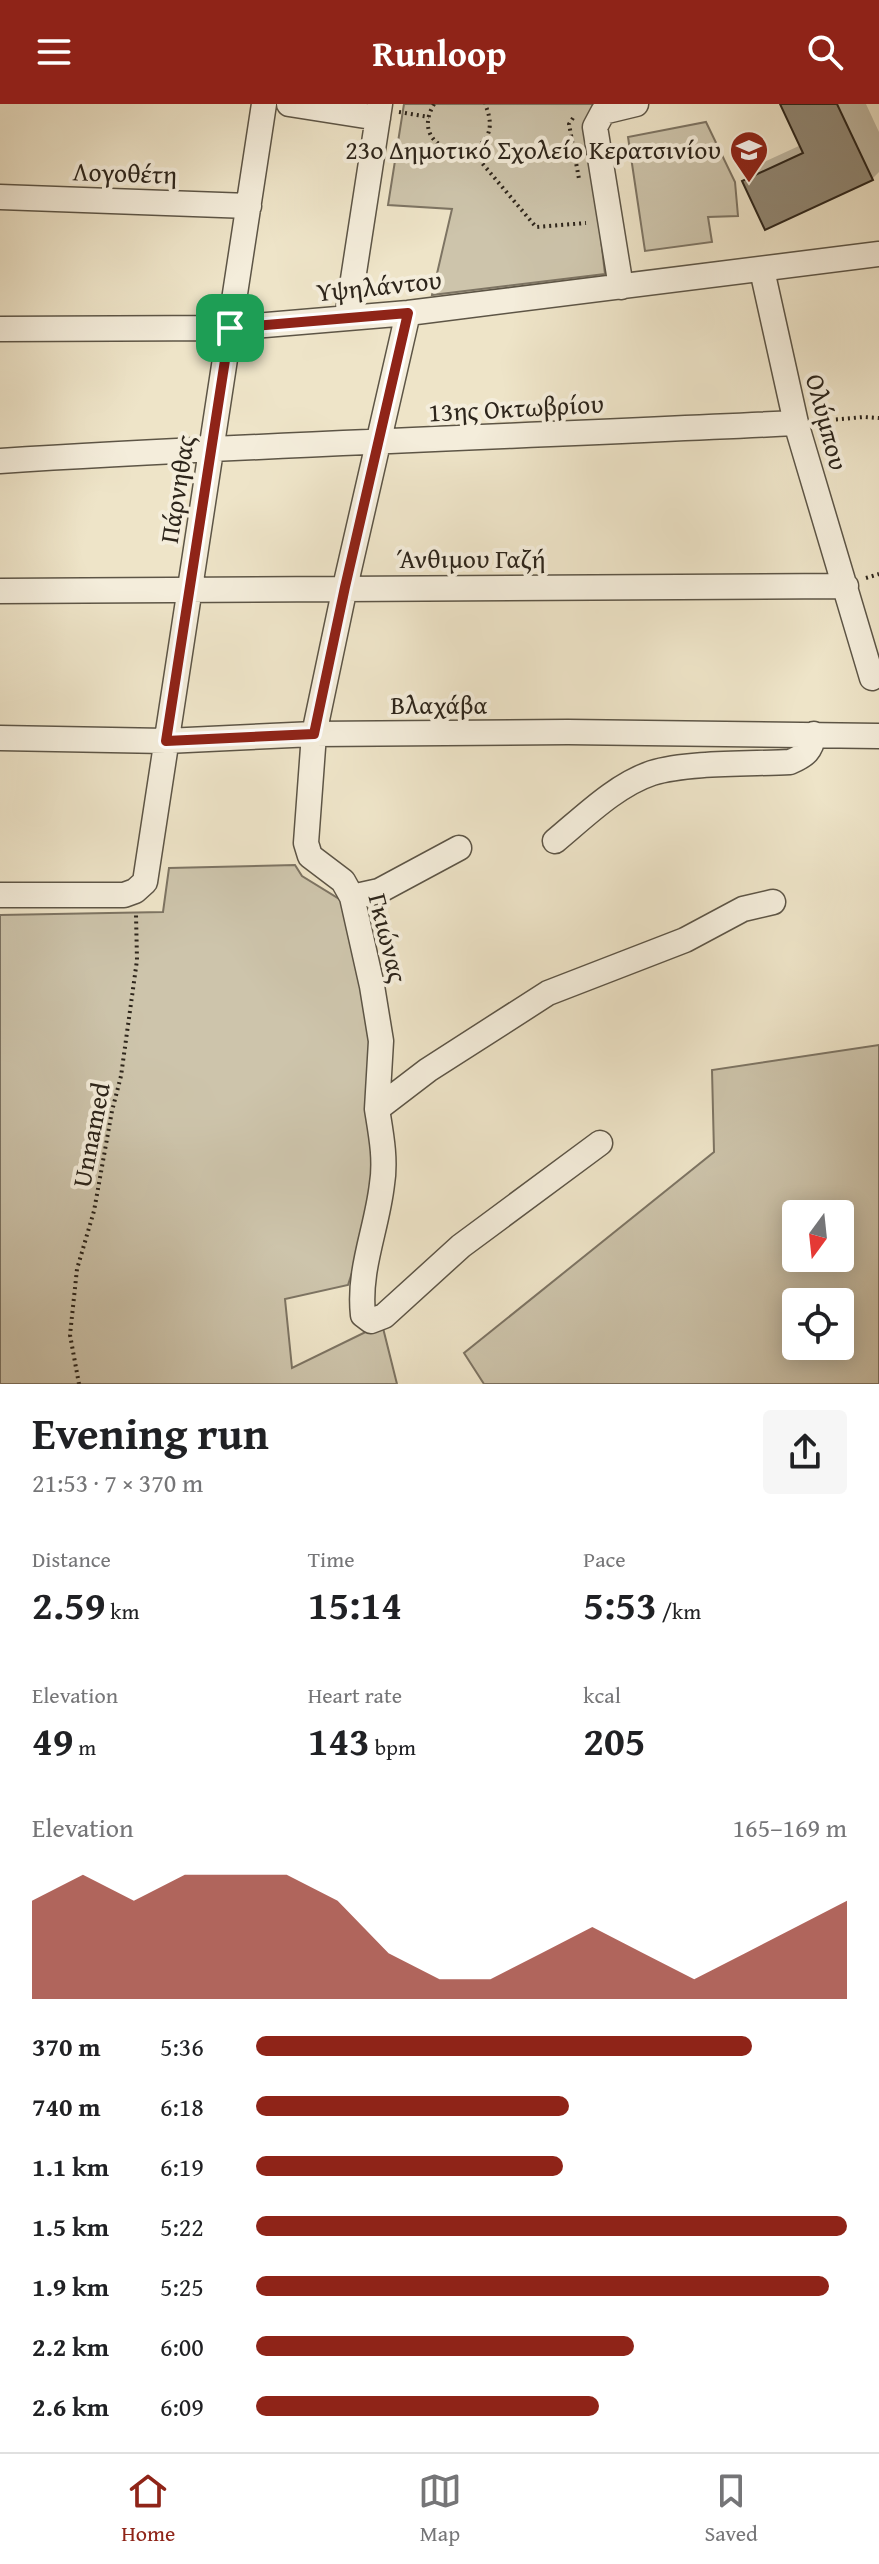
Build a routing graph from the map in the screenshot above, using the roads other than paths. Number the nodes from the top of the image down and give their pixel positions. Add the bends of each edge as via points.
1 (264, 104) edge
2 (289, 104) edge
3 (636, 104) edge
4 (379, 110) edge
5 (0, 197) edge
6 (249, 206) junction
7 (879, 254) edge
8 (762, 270) junction
9 (621, 287) junction
10 (408, 313) junction
11 (347, 318) junction
12 (230, 328) junction
13 (0, 329) edge
14 (796, 423) junction
15 (377, 443) junction
16 (211, 447) junction
17 (0, 461) edge
18 (846, 586) junction
19 (345, 587) junction
20 (189, 589) junction
21 (0, 591) edge
22 (872, 678) dead end
23 (314, 734) junction
24 (814, 734) junction
25 (879, 736) edge
26 (0, 738) edge
27 (166, 741) junction
28 (555, 841) dead end
29 (459, 848) dead end
30 (0, 895) edge
31 (352, 897) junction
32 (773, 902) dead end
33 (377, 1109) junction
34 (600, 1143) dead end

1 - 6 street, Πάρνηθας
2 - 4 street
3 - 9 street via 603,112 595,127
4 - 11 street
5 - 6 street, Λογοθέτη
6 - 12 street, Πάρνηθας
7 - 8 street, Υψηλάντου
8 - 9 street, Υψηλάντου
8 - 14 street, Ολύμπου
9 - 10 street, Υψηλάντου
10 - 11 street, Υψηλάντου
10 - 15 street, Γκιώνας
11 - 12 street, Υψηλάντου
12 - 13 street, Υψηλάντου
12 - 16 street, Πάρνηθας
14 - 15 street, 13ης Οκτωβρίου
14 - 18 street, Ολύμπου
15 - 16 street, 13ης Οκτωβρίου
15 - 19 street, Γκιώνας
16 - 17 street, 13ης Οκτωβρίου
16 - 20 street, Πάρνηθας
18 - 19 street, Άνθιμου Γαζή
18 - 22 street, Ολύμπου
19 - 20 street, Άνθιμου Γαζή
19 - 23 street, Γκιώνας
20 - 21 street, Άνθιμου Γαζή
20 - 27 street, Πάρνηθας
23 - 24 street, Βλαχάβα
23 - 27 street, Βλαχάβα
23 - 31 street, Γκιώνας via 306,843 310,856 343,881
24 - 25 street, Βλαχάβα
24 - 28 street via 811,749 790,762 653,773 625,787
26 - 27 street, Βλαχάβα
27 - 30 street, Πάρνηθας via 140,886 124,895
29 - 31 street via 379,891
31 - 33 street, Γκιώνας via 381,1041
32 - 33 street via 743,909 685,940 548,993
33 - 34 street, Γκιώνας via 384,1169 361,1279 363,1315 371,1321 384,1316 461,1246

